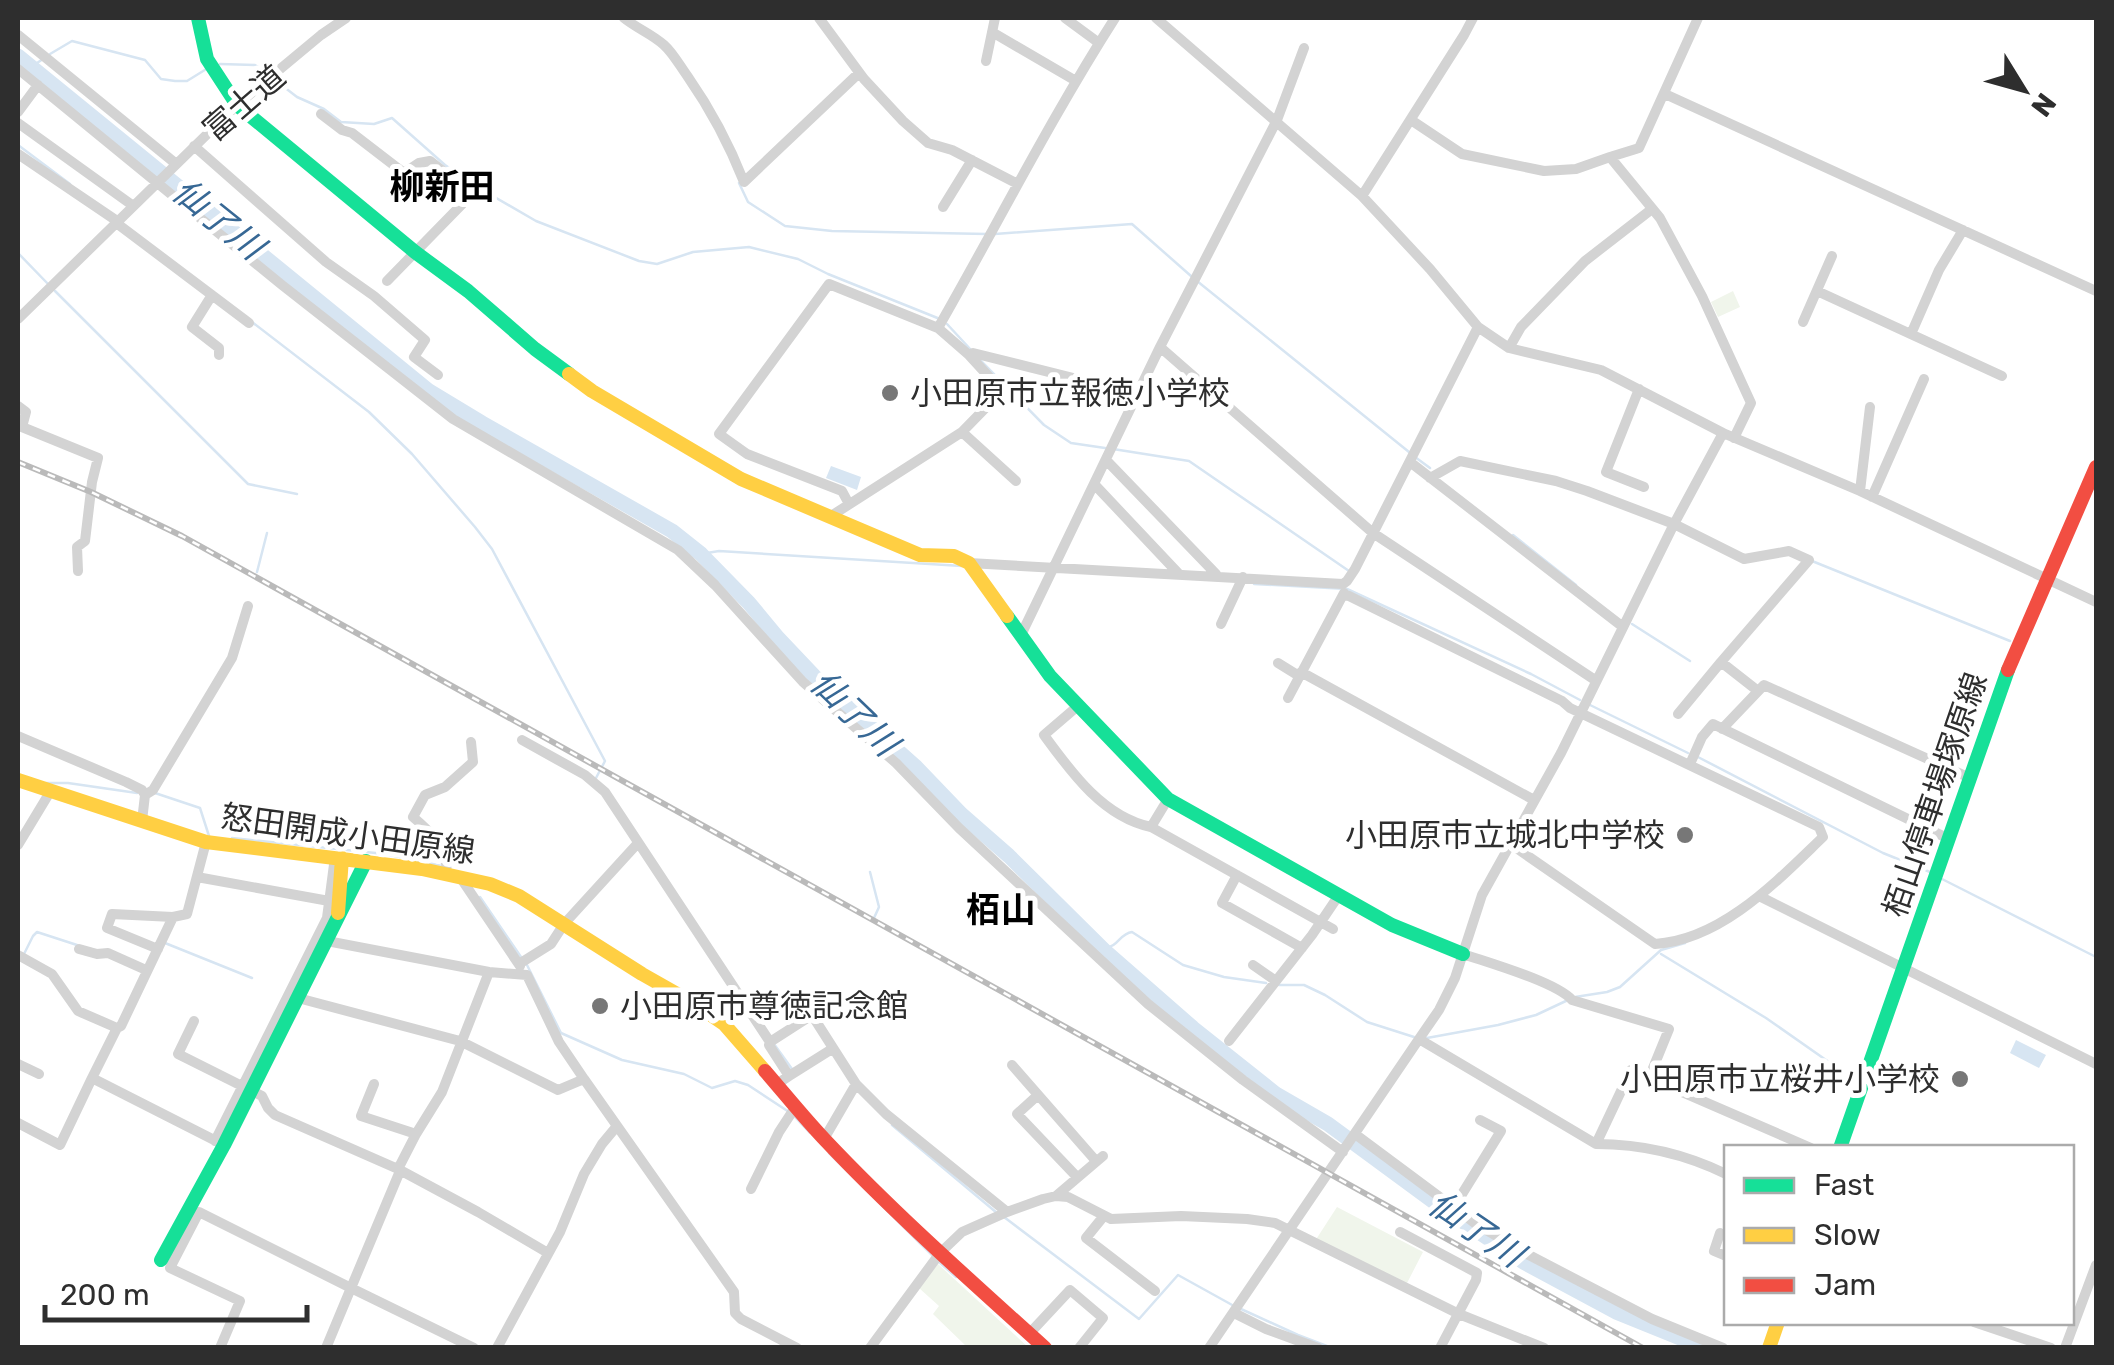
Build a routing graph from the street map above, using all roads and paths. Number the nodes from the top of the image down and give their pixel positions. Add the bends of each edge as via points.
1 (198, 18) edge
2 (346, 18) edge
3 (624, 18) edge
4 (819, 18) edge
5 (995, 18) edge
6 (1065, 18) edge
7 (1115, 18) edge
8 (1156, 18) edge
9 (1473, 18) edge
10 (1698, 18) edge
11 (992, 32) junction
12 (18, 35) edge
13 (1099, 43) junction
14 (1304, 48) dead end
15 (986, 61) dead end
16 (18, 69) edge
17 (860, 73) junction
18 (1076, 81) junction
19 (38, 86) junction
20 (1665, 94) junction
21 (236, 105) junction
22 (18, 112) edge
23 (321, 114) dead end
24 (1276, 120) junction
25 (1411, 120) junction
26 (18, 123) edge
27 (194, 146) junction
28 (18, 154) edge
29 (1610, 158) junction
30 (972, 160) junction
31 (175, 164) junction
32 (157, 182) junction
33 (1018, 184) junction
34 (1362, 196) junction
35 (132, 205) junction
36 (942, 206) dead end
37 (1652, 209) junction
38 (118, 219) junction
39 (1963, 230) junction
40 (415, 252) junction
41 (1832, 256) dead end
42 (387, 281) dead end
43 (1817, 291) junction
44 (2096, 291) edge
45 (212, 295) junction
46 (18, 319) edge
47 (1803, 322) dead end
48 (249, 323) dead end
49 (1478, 327) junction
50 (938, 328) junction
51 (1910, 334) junction
52 (1160, 347) junction
53 (1509, 348) junction
54 (219, 355) dead end
55 (968, 355) junction
56 (438, 374) dead end
57 (2002, 376) dead end
58 (1924, 379) dead end
59 (1639, 389) junction
60 (1137, 394) junction
61 (18, 406) edge
62 (1870, 407) dead end
63 (962, 432) junction
64 (1729, 435) junction
65 (747, 454) junction
66 (1107, 461) junction
67 (1410, 462) junction
68 (2096, 467) edge
69 (1430, 478) junction
70 (741, 479) junction
71 (1016, 481) dead end
72 (1095, 485) junction
73 (1644, 488) dead end
74 (1860, 491) junction
75 (1872, 496) junction
76 (849, 504) junction
77 (831, 516) junction
78 (1674, 524) junction
79 (1373, 533) junction
80 (972, 567) junction
81 (1054, 567) junction
82 (78, 571) dead end
83 (1179, 574) junction
84 (1217, 575) junction
85 (2046, 579) junction
86 (1241, 581) junction
87 (1346, 584) junction
88 (2096, 602) edge
89 (248, 606) dead end
90 (1221, 624) dead end
91 (1623, 627) junction
92 (1021, 635) junction
93 (1721, 662) junction
94 (1278, 663) dead end
95 (1300, 674) junction
96 (1596, 680) junction
97 (1758, 691) junction
98 (1288, 698) dead end
99 (1080, 705) junction
100 (1580, 712) junction
101 (1678, 714) dead end
102 (1722, 729) junction
103 (18, 736) edge
104 (522, 740) dead end
105 (471, 742) dead end
106 (1690, 764) junction
107 (1970, 778) junction
108 (18, 780) edge
109 (50, 792) junction
110 (146, 795) junction
111 (1168, 799) junction
112 (1534, 800) junction
113 (142, 822) junction
114 (1151, 827) junction
115 (1949, 839) junction
116 (206, 842) junction
117 (638, 843) junction
118 (1509, 843) junction
119 (18, 845) edge
120 (338, 858) junction
121 (366, 861) junction
122 (1237, 875) junction
123 (460, 876) junction
124 (197, 877) junction
125 (1339, 895) junction
126 (1765, 899) junction
127 (329, 901) junction
128 (173, 917) junction
129 (338, 918) junction
130 (1322, 921) junction
131 (564, 924) junction
132 (1334, 929) dead end
133 (326, 941) junction
134 (1302, 948) junction
135 (80, 949) dead end
136 (158, 949) junction
137 (1463, 954) junction
138 (18, 956) edge
139 (519, 964) junction
140 (1253, 965) dead end
141 (1904, 968) junction
142 (146, 970) junction
143 (488, 972) junction
144 (526, 976) junction
145 (1274, 983) junction
146 (298, 998) junction
147 (194, 1021) dead end
148 (117, 1028) junction
149 (1420, 1039) junction
150 (1229, 1040) dead end
151 (460, 1041) junction
152 (770, 1042) junction
153 (832, 1049) junction
154 (18, 1064) edge
155 (2096, 1064) edge
156 (1012, 1065) dead end
157 (39, 1074) dead end
158 (92, 1078) junction
159 (1649, 1078) junction
160 (584, 1080) junction
161 (783, 1080) junction
162 (374, 1084) dead end
163 (856, 1084) junction
164 (247, 1088) junction
165 (1038, 1095) junction
166 (796, 1106) junction
167 (1480, 1120) dead end
168 (18, 1122) edge
169 (618, 1126) junction
170 (416, 1134) junction
171 (1355, 1134) junction
172 (824, 1138) junction
173 (220, 1143) junction
174 (1596, 1144) junction
175 (1804, 1145) edge
176 (1841, 1145) edge
177 (1344, 1150) junction
178 (399, 1170) junction
179 (1724, 1173) edge
180 (1078, 1178) junction
181 (751, 1190) dead end
182 (1056, 1196) junction
183 (1454, 1208) junction
184 (1007, 1212) junction
185 (1104, 1218) junction
186 (1289, 1230) junction
187 (1400, 1232) dead end
188 (1720, 1232) dead end
189 (548, 1253) junction
190 (940, 1254) junction
191 (1724, 1255) edge
192 (161, 1260) dead end
193 (2096, 1265) edge
194 (351, 1288) junction
195 (1155, 1290) dead end
196 (1234, 1312) junction
197 (1459, 1314) junction
198 (2074, 1324) edge
199 (1983, 1325) edge
200 (1029, 1334) junction
201 (220, 1348) edge
202 (326, 1348) edge
203 (474, 1348) edge
204 (497, 1348) edge
205 (797, 1348) edge
206 (870, 1348) edge
207 (1045, 1348) edge
208 (1078, 1348) edge
209 (1209, 1348) edge
210 (1318, 1348) edge
211 (1440, 1348) edge
212 (1544, 1348) edge
213 (1723, 1348) edge
214 (2052, 1348) edge

1 - 21 street via 212,68
2 - 21 street, 富士道
3 - 17 street via 662,43 682,69 724,135 744,182
4 - 17 street
5 - 11 street
6 - 13 street
7 - 13 street
8 - 24 street
9 - 25 street
10 - 20 street
11 - 15 street
11 - 18 street
12 - 31 street
13 - 18 street
14 - 24 street
16 - 19 street
17 - 30 street via 928,143
18 - 33 street
19 - 22 street
19 - 32 street
20 - 29 street via 1639,148
20 - 39 street
21 - 27 street, 富士道
21 - 40 street
23 - 40 street via 404,172 430,161 472,194
24 - 34 street
24 - 52 street
25 - 29 street via 1462,154 1544,172
25 - 34 street
26 - 35 street
27 - 31 street, 富士道
27 - 56 street via 425,340 414,357
28 - 38 street
29 - 37 street
30 - 33 street
30 - 36 street
31 - 32 street, 富士道
32 - 35 street, 富士道
32 - 177 street via 454,419 678,550 803,682 1148,1004
33 - 50 street
34 - 49 street
35 - 38 street, 富士道
37 - 53 street via 1585,261
37 - 64 street via 1751,403
38 - 45 street
38 - 46 street, 富士道
39 - 44 street
39 - 51 street
40 - 42 street
40 - 70 street via 562,370
41 - 43 street
43 - 47 street
43 - 51 street
45 - 48 street
45 - 54 street via 192,327 220,348
49 - 53 street
49 - 67 street
50 - 55 street
50 - 65 street via 829,284 718,434
51 - 57 street
52 - 60 street
52 - 79 street
53 - 59 street via 1601,370
55 - 60 street
55 - 63 street via 1002,391
58 - 75 street
59 - 64 street
59 - 73 street via 1606,472
60 - 66 street
61 - 82 street via 26,412 22,426 98,458 86,541 77,546
62 - 74 street
63 - 71 street
63 - 76 street
64 - 74 street
64 - 78 street
65 - 70 street
65 - 76 street via 842,491
66 - 72 street
66 - 84 street
67 - 69 street
67 - 79 street
68 - 85 street, 栢山停車場塚原線
69 - 78 street via 1460,461 1484,465 1556,481
69 - 91 street
70 - 77 street
72 - 81 street
72 - 83 street
74 - 75 street
75 - 85 street
76 - 77 street
77 - 80 street via 920,555 954,556
78 - 91 street
78 - 93 street via 1744,559 1790,551 1808,560
79 - 87 street
79 - 96 street
80 - 81 street
80 - 92 street
81 - 83 street
81 - 92 street
83 - 84 street
84 - 86 street
85 - 88 street
85 - 107 street, 栢山停車場塚原線
86 - 87 street
86 - 90 street
87 - 95 street
87 - 100 street
89 - 110 street via 232,658
91 - 96 street
92 - 99 street
93 - 97 street
93 - 101 street
94 - 95 street
95 - 98 street
95 - 112 street
96 - 100 street
97 - 102 street
97 - 107 street via 1764,685
99 - 111 street
99 - 114 street via 1044,735 1103,803
100 - 106 street
100 - 112 street
102 - 106 street via 1713,724
102 - 115 street
103 - 110 street
104 - 117 street via 606,792
105 - 123 street via 473,762 425,795 413,816
106 - 126 street via 1819,828 1823,837
107 - 115 street, 栢山停車場塚原線
108 - 109 street, 怒田開成小田原線
109 - 113 street, 怒田開成小田原線
109 - 119 street
110 - 113 street
111 - 114 street
111 - 125 street
112 - 118 street
113 - 116 street, 怒田開成小田原線
114 - 122 street
115 - 141 street, 栢山停車場塚原線
116 - 120 street, 怒田開成小田原線
116 - 124 street
117 - 131 street
117 - 152 street
118 - 126 street via 1655,944 1713,926
118 - 137 street via 1482,895
120 - 121 street, 怒田開成小田原線
120 - 127 street
120 - 129 street
121 - 123 street, 怒田開成小田原線
121 - 129 street
122 - 130 street
122 - 134 street via 1222,903
123 - 131 street, 怒田開成小田原線 via 510,891
123 - 139 street
124 - 127 street
124 - 128 street via 186,914
125 - 130 street
125 - 137 street
126 - 141 street
127 - 164 street
128 - 136 street
128 - 136 street via 112,914 108,928
129 - 133 street
130 - 132 street
130 - 134 street
131 - 139 street via 551,944
131 - 161 street, 怒田開成小田原線 via 716,1018
133 - 143 street
133 - 146 street
134 - 145 street
135 - 142 street
136 - 142 street
137 - 149 street
137 - 159 street via 1669,1029
138 - 148 street via 52,974 78,1011
139 - 144 street
140 - 145 street
141 - 155 street
141 - 176 street, 栢山停車場塚原線
142 - 148 street
143 - 144 street
143 - 151 street
144 - 160 street
145 - 150 street
146 - 151 street
146 - 164 street
147 - 164 street via 178,1054
148 - 158 street
149 - 171 street
149 - 174 street
151 - 160 street via 558,1090
151 - 170 street via 442,1092
152 - 153 street via 812,1015
152 - 161 street
153 - 161 street
153 - 163 street
154 - 157 street
156 - 165 street
158 - 168 street via 60,1145
158 - 173 street
159 - 174 street via 1631,1070
159 - 175 street
160 - 169 street
161 - 166 street, 怒田開成小田原線
162 - 170 street via 361,1116
163 - 172 street
163 - 184 street
164 - 173 street
164 - 178 street via 276,1115
165 - 180 street via 1017,1114
165 - 180 street via 1100,1158
166 - 172 street, 怒田開成小田原線
166 - 181 street
167 - 183 street via 1501,1131
169 - 189 street via 584,1174
169 - 205 street via 734,1292 735,1313
170 - 178 street
171 - 177 street
171 - 183 street
172 - 190 street, 怒田開成小田原線
173 - 192 street
174 - 179 street via 1694,1158
177 - 186 street
178 - 189 street
178 - 194 street
180 - 182 street
182 - 184 street
182 - 185 street
183 - 213 street via 1623,1306
184 - 190 street via 962,1232
185 - 186 street via 1235,1218
185 - 195 street via 1086,1238
186 - 196 street
186 - 197 street
187 - 197 street via 1476,1273
188 - 191 street via 1714,1251
189 - 204 street
190 - 200 street, 怒田開成小田原線
190 - 206 street
193 - 198 street
194 - 201 street via 199,1212 170,1268 240,1301
194 - 202 street
194 - 203 street
196 - 209 street
196 - 210 street
197 - 211 street
197 - 212 street
199 - 214 street
200 - 207 street, 怒田開成小田原線
200 - 208 street via 1070,1290 1102,1318

